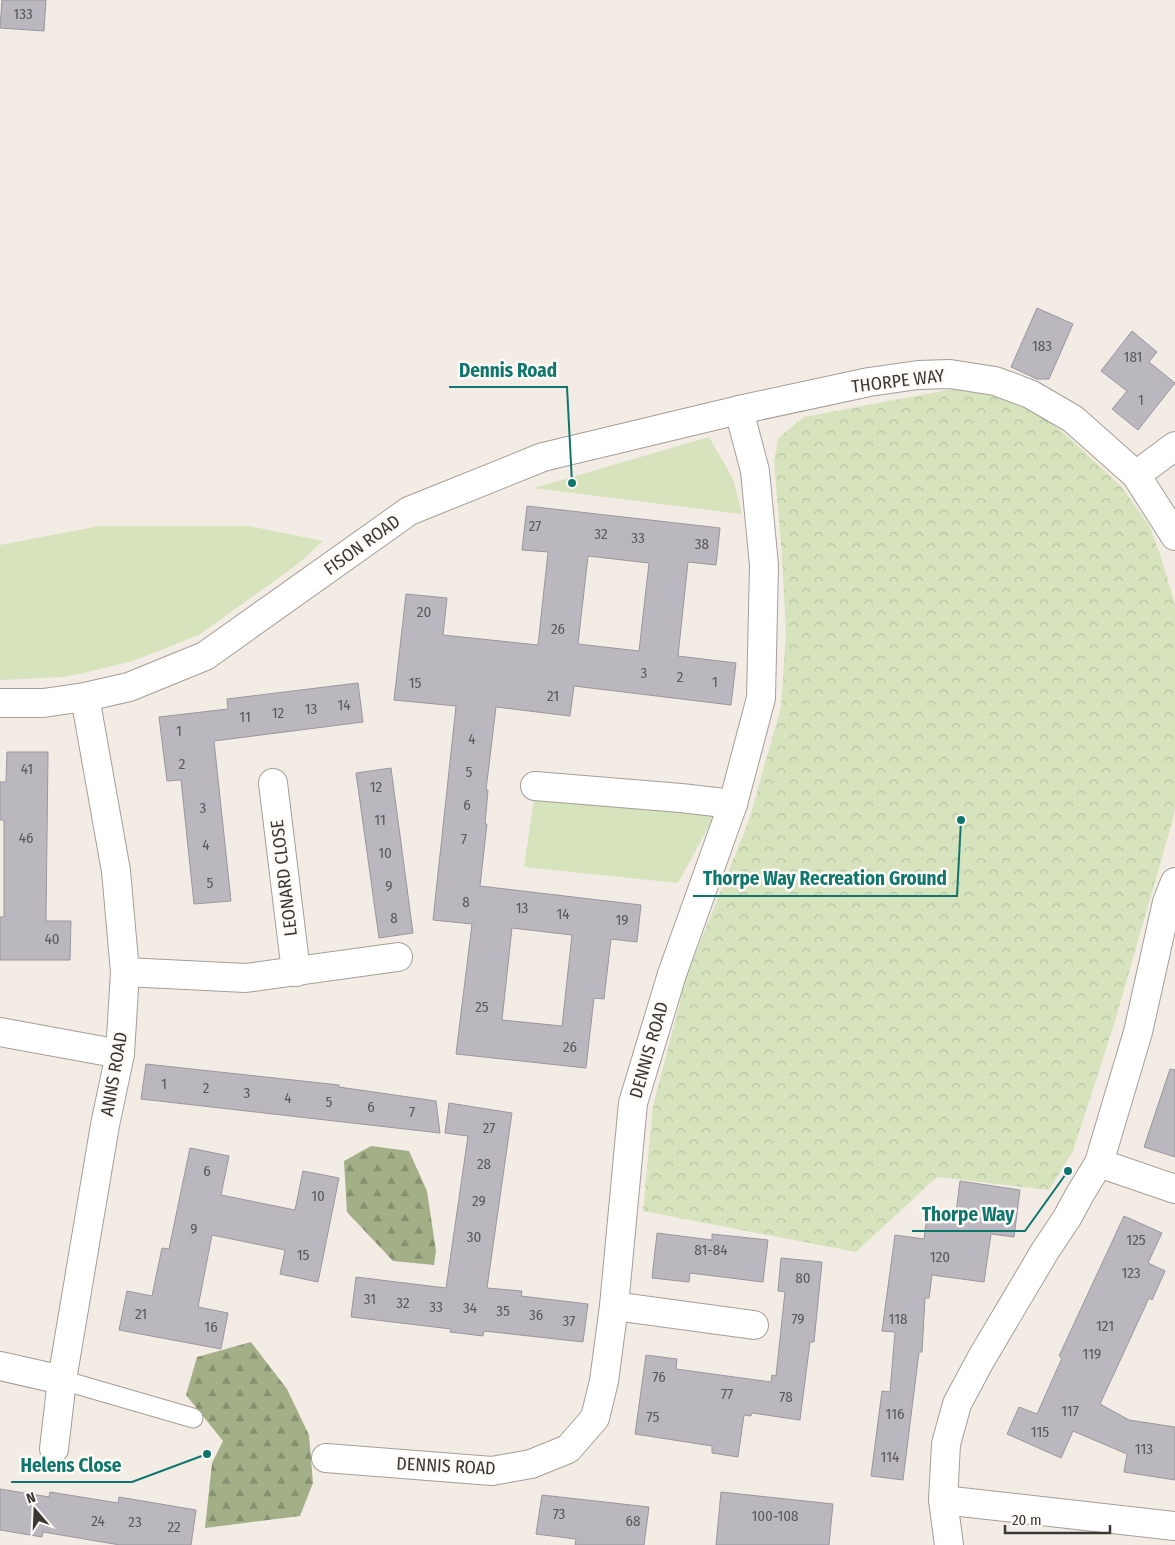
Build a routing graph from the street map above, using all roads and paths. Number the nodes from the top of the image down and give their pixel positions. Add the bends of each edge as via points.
1 (739, 410) junction
2 (1175, 446) edge
3 (1136, 475) junction
4 (1175, 536) edge
5 (85, 697) junction
6 (0, 703) edge
7 (273, 783) dead end
8 (535, 786) dead end
9 (733, 804) junction
10 (1175, 882) edge
11 (398, 957) dead end
12 (126, 972) junction
13 (296, 972) junction
14 (0, 1032) edge
15 (120, 1054) junction
16 (1099, 1163) junction
17 (1175, 1189) edge
18 (614, 1306) junction
19 (754, 1325) dead end
20 (0, 1366) edge
21 (62, 1380) junction
22 (193, 1418) dead end
23 (54, 1450) dead end
24 (326, 1458) dead end
25 (943, 1500) junction
26 (1175, 1526) edge
27 (949, 1545) edge

1 - 3 street, THORPE WAY via 869,382 918,375 950,374 995,381 1030,394 1073,418
1 - 5 street, FISON ROAD via 543,457 409,511 205,656 129,687
1 - 9 street, DENNIS ROAD via 755,471 764,573 761,698
2 - 3 street
3 - 4 street, THORPE WAY
5 - 6 street, FISON ROAD via 43,703
5 - 12 street, ANNS ROAD via 116,871
7 - 13 street, LEONARD CLOSE
8 - 9 street
9 - 18 street, DENNIS ROAD via 672,974 633,1103
10 - 16 street via 1167,902 1138,1032
11 - 13 street
12 - 13 street via 246,978
12 - 15 street, ANNS ROAD
14 - 15 street
15 - 21 street, ANNS ROAD
16 - 17 street
16 - 25 street via 957,1404 946,1444
18 - 19 street
18 - 24 street, DENNIS ROAD via 604,1381 595,1418 568,1449 531,1464 492,1471
20 - 21 street
21 - 22 lane
21 - 23 street, ANNS ROAD
25 - 26 street
25 - 27 street

